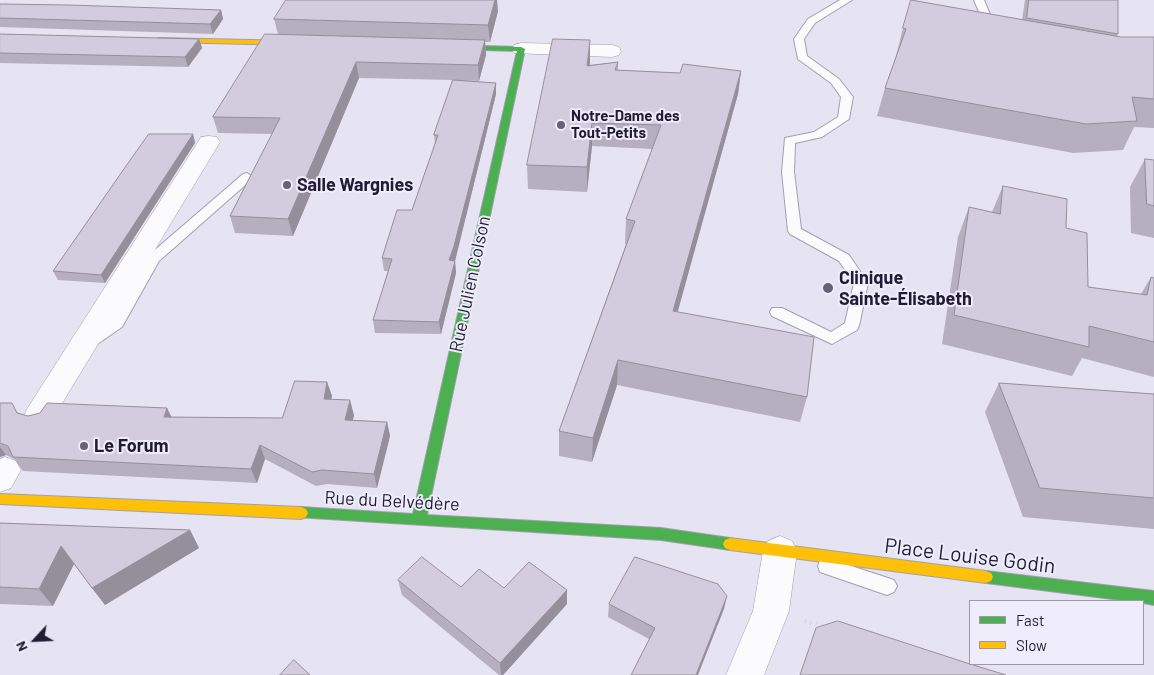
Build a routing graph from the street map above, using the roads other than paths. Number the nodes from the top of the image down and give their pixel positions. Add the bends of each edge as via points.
1 (847, 0) edge
2 (979, 0) edge
3 (999, 35) edge
4 (148, 39) edge
5 (305, 43) edge
6 (433, 46) edge
7 (521, 49) junction
8 (612, 51) dead end
9 (209, 142) dead end
10 (247, 177) dead end
11 (777, 312) dead end
12 (82, 347) junction
13 (38, 417) edge
14 (2, 483) edge
15 (419, 519) junction
16 (780, 551) junction
17 (887, 586) dead end
18 (1154, 598) edge
19 (745, 675) edge

1 - 11 lane via 812,21 799,38 802,57 835,81 846,97 843,119 818,135 789,141 788,172 795,231 844,258 861,283 852,326 832,339
2 - 3 lane via 992,30
4 - 5 street
6 - 7 street
7 - 8 street
7 - 15 street, Rue Julien Colson
9 - 12 street
10 - 12 lane via 154,258 117,323
12 - 13 street
14 - 15 street, Rue du Belvédère
15 - 16 street, Rue du Belvédère via 662,534
16 - 17 lane
16 - 18 street, Place Louise Godin
16 - 19 street via 771,611

